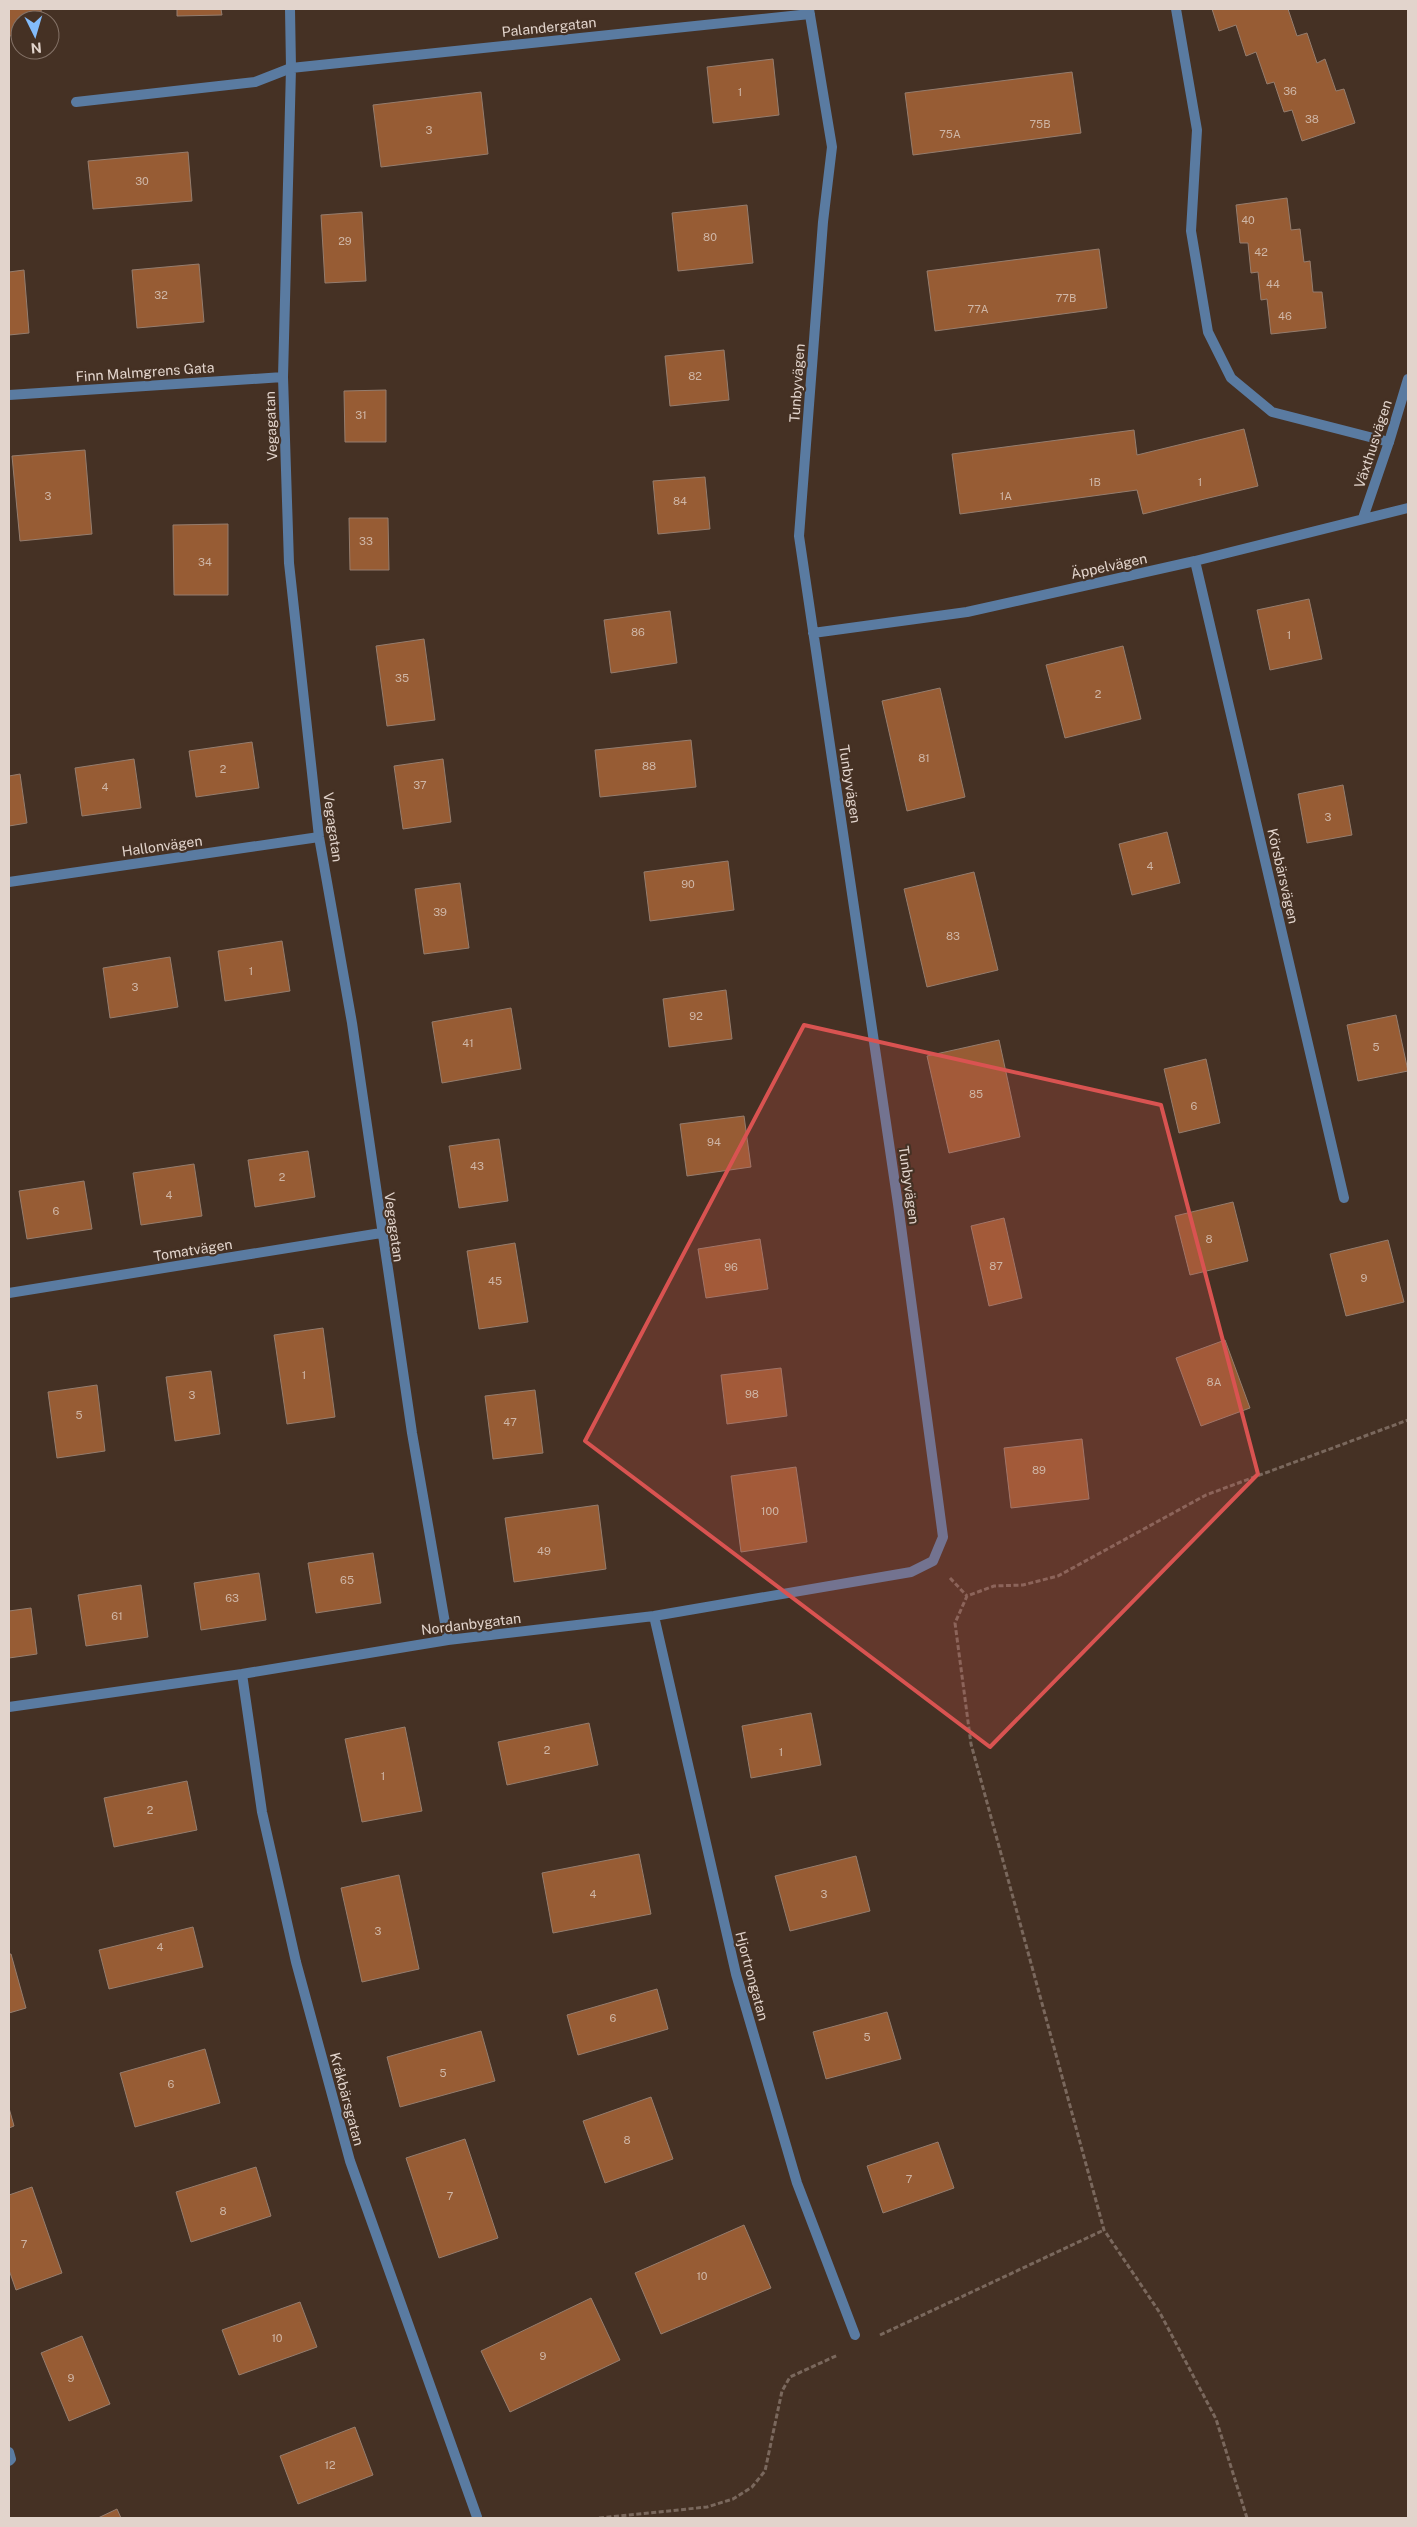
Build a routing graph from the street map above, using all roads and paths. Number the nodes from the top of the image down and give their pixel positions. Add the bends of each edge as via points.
1 (290, 9) edge
2 (1176, 9) edge
3 (809, 12) edge
4 (291, 68) junction
5 (76, 102) dead end
6 (283, 377) junction
7 (1408, 379) edge
8 (9, 395) edge
9 (1389, 442) junction
10 (1408, 508) edge
11 (1363, 518) junction
12 (1195, 561) junction
13 (813, 633) junction
14 (319, 837) junction
15 (9, 882) edge
16 (1344, 1198) dead end
17 (381, 1233) junction
18 (9, 1293) edge
19 (1408, 1420) edge
20 (933, 1561) joint
21 (654, 1616) junction
22 (448, 1640) junction
23 (242, 1674) junction
24 (9, 1707) edge
25 (1104, 2230) junction
26 (855, 2335) dead end
27 (878, 2336) dead end
28 (842, 2353) dead end
29 (9, 2452) edge
30 (9, 2461) edge
31 (477, 2516) dead end
32 (599, 2518) edge
33 (1246, 2518) edge

1 - 4 street, Vegagatan
2 - 9 street via 1197,130 1191,231 1208,332 1231,378 1272,412
3 - 4 street, Palandergatan
3 - 13 street, Tunbyvägen via 832,147 823,222 799,536
4 - 5 street, Palandergatan via 254,82
4 - 6 street, Vegagatan
6 - 8 street, Finn Malmgrens Gata
6 - 14 street, Vegagatan via 288,563
7 - 9 street, Växthusvägen
9 - 11 street, Växthusvägen
10 - 11 street, Äppelvägen
11 - 12 street, Äppelvägen
12 - 13 street, Äppelvägen via 966,612
12 - 16 street, Körsbärsvägen
13 - 20 street, Tunbyvägen via 936,1482 943,1537
14 - 15 street, Hallonvägen
14 - 17 street, Vegagatan via 352,1023
17 - 18 street, Tomatvägen
17 - 22 street, Vegagatan
19 - 25 path via 1206,1495 1058,1576 1022,1585 994,1586 967,1596 955,1623 971,1744
20 - 21 street, Nordanbygatan via 911,1572
21 - 22 street, Nordanbygatan
21 - 26 street, Hjortrongatan via 736,1974 797,2183
22 - 23 street, Nordanbygatan
23 - 24 street, Nordanbygatan
23 - 31 street, Kråkbärsgatan via 262,1812 296,1962 350,2161
25 - 27 path
25 - 33 path via 1160,2313 1216,2419
28 - 32 path via 790,2377 782,2391 765,2471 752,2487 733,2500 707,2507
29 - 30 street

